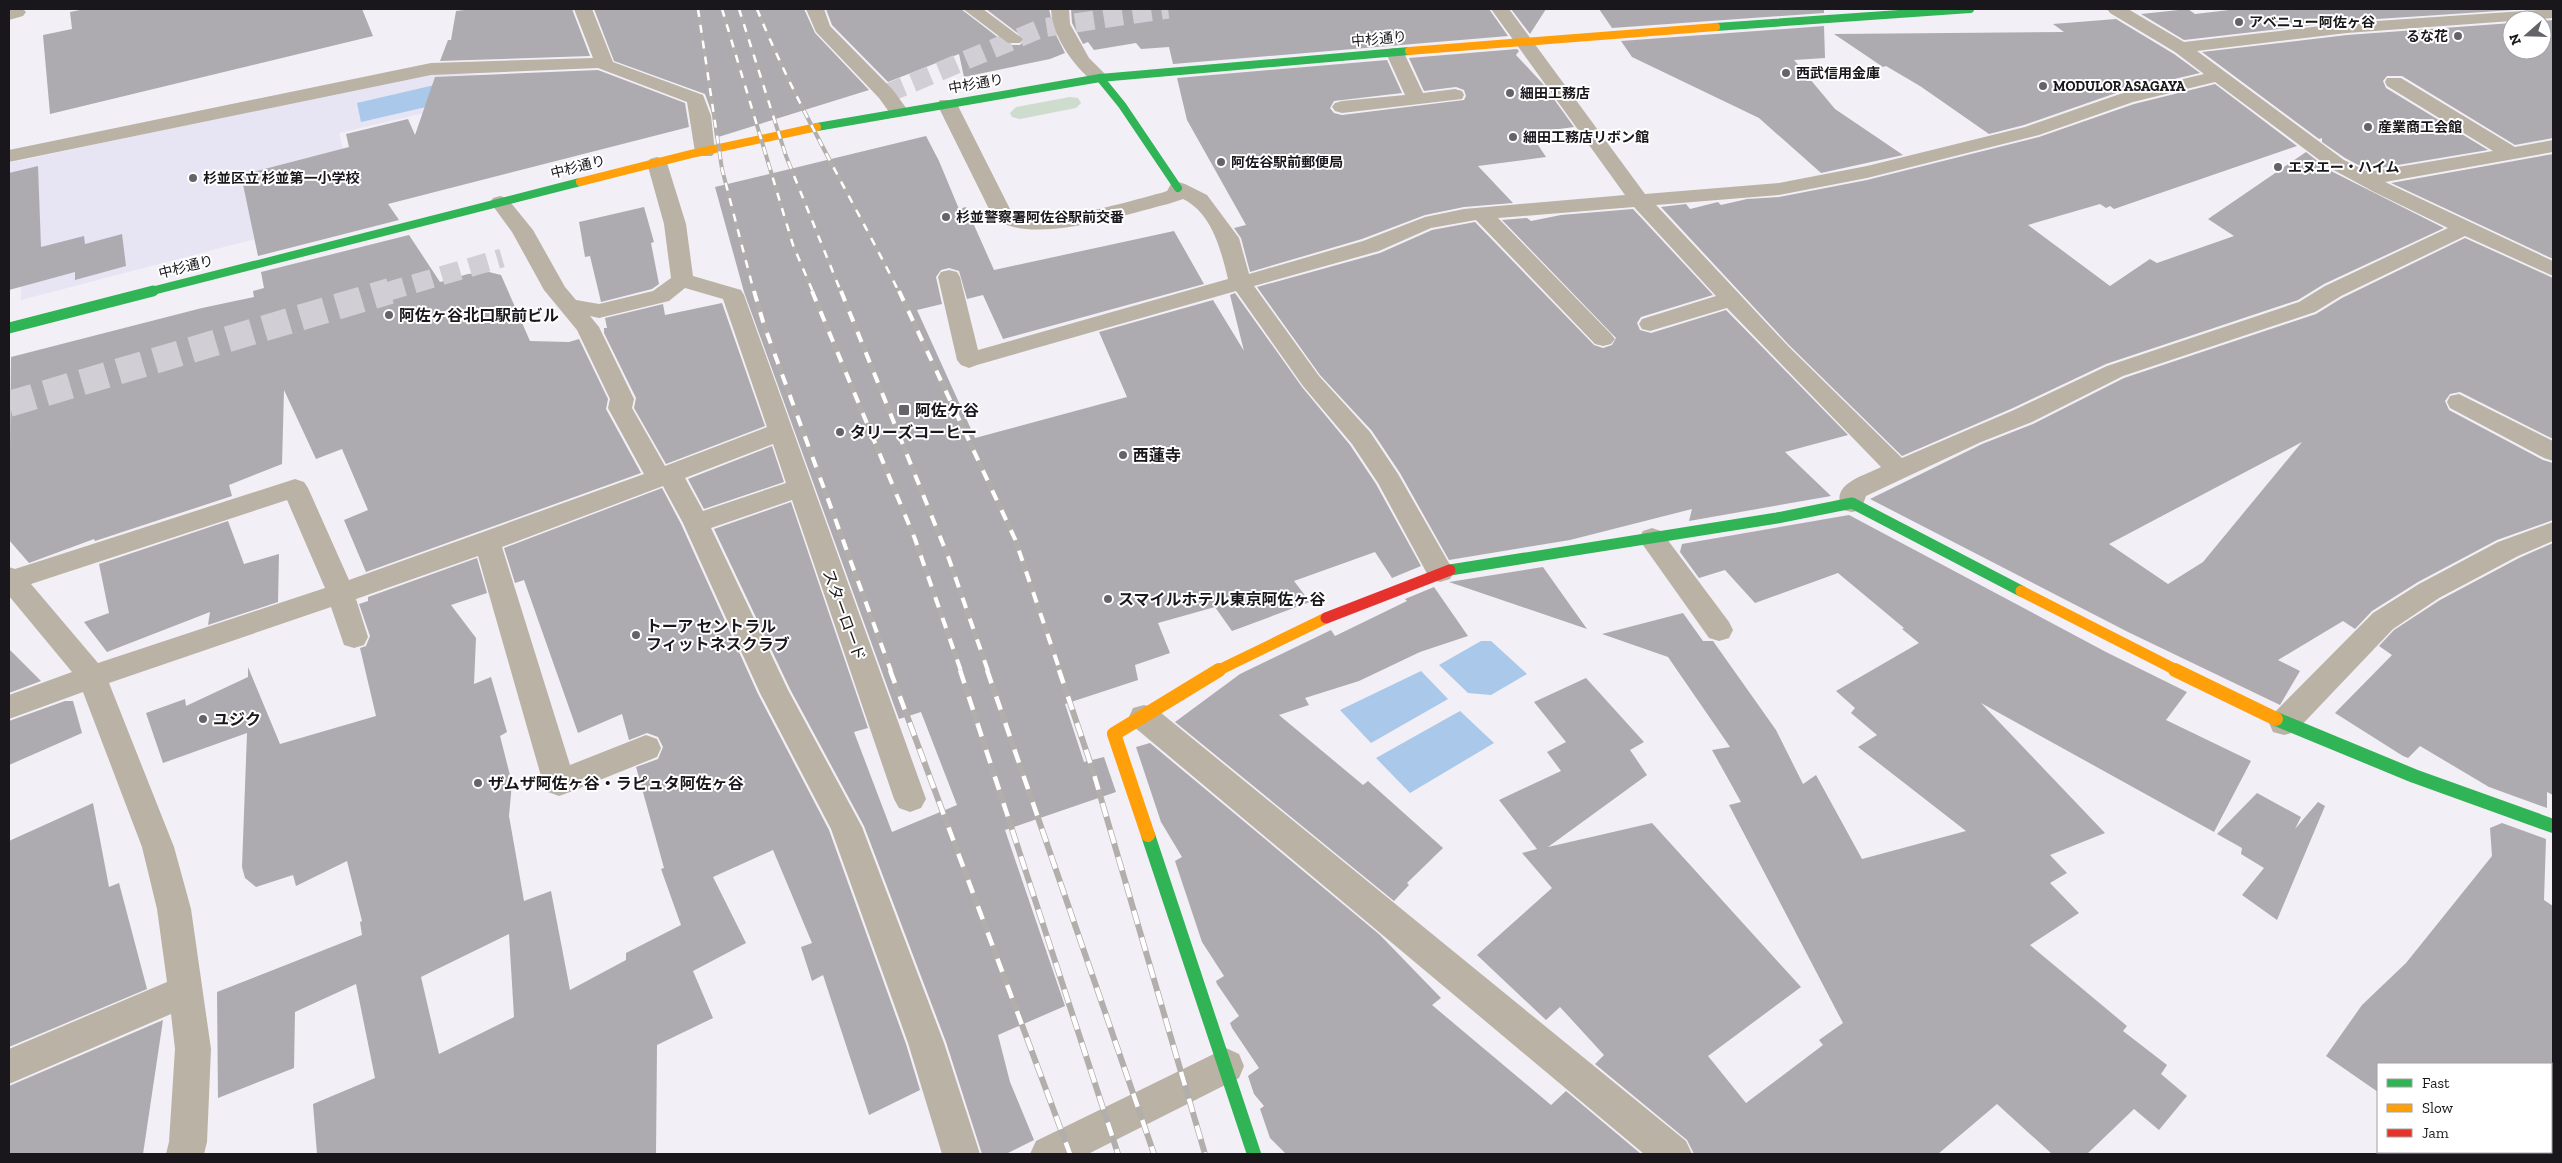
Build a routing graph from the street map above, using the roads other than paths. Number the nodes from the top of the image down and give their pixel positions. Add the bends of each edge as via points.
1 (583, 9) edge
2 (815, 9) edge
3 (972, 9) edge
4 (1060, 9) edge
5 (1500, 9) edge
6 (1970, 9) edge
7 (2116, 9) edge
8 (2553, 13) edge
9 (1014, 39) dead end
10 (1524, 43) junction
11 (2181, 48) junction
12 (1395, 53) junction
13 (606, 64) junction
14 (2219, 76) junction
15 (1100, 78) junction
16 (2394, 82) dead end
17 (1455, 95) dead end
18 (1416, 99) junction
19 (947, 104) junction
20 (1342, 107) dead end
21 (899, 112) junction
22 (2553, 146) edge
23 (705, 152) junction
24 (2511, 153) junction
25 (9, 156) edge
26 (658, 162) junction
27 (2365, 179) junction
28 (1178, 188) junction
29 (1638, 199) junction
30 (500, 202) junction
31 (1482, 214) junction
32 (2467, 227) junction
33 (2553, 269) edge
34 (949, 277) dead end
35 (682, 280) junction
36 (1240, 282) junction
37 (1731, 300) junction
38 (570, 306) junction
39 (1650, 324) dead end
40 (9, 328) edge
41 (1603, 339) dead end
42 (2459, 402) dead end
43 (780, 432) junction
44 (2553, 452) edge
45 (1898, 469) junction
46 (662, 476) junction
47 (799, 488) junction
48 (1852, 503) junction
49 (696, 523) junction
50 (2553, 531) edge
51 (1652, 538) junction
52 (487, 542) junction
53 (1440, 572) junction
54 (9, 579) edge
55 (341, 594) junction
56 (1719, 630) dead end
57 (354, 637) dead end
58 (92, 676) junction
59 (9, 707) edge
60 (1144, 717) junction
61 (2284, 723) junction
62 (646, 748) dead end
63 (910, 799) dead end
64 (2553, 826) edge
65 (185, 991) junction
66 (1226, 1066) junction
67 (9, 1067) edge
68 (185, 1154) edge
69 (961, 1154) edge
70 (1049, 1154) edge
71 (1254, 1154) edge
72 (1673, 1154) edge

1 - 13 street
2 - 21 street via 822,28 886,94
3 - 9 street
4 - 15 street via 1062,24 1081,62
5 - 10 street
6 - 10 main road, 中杉通り
7 - 11 street
8 - 11 street via 2347,28
10 - 12 main road, 中杉通り
10 - 29 street
11 - 14 street
12 - 15 main road, 中杉通り
12 - 18 street
13 - 23 street via 696,99 702,116
13 - 25 street via 431,69
14 - 27 street via 2337,164
14 - 29 street via 2127,98 2024,133 1867,172 1779,189
15 - 19 main road, 中杉通り
15 - 28 main road
16 - 24 street
17 - 18 street
18 - 20 street
19 - 21 main road, 中杉通り
19 - 28 street via 1001,213 1012,221 1052,224 1168,198 1176,194
21 - 23 main road, 中杉通り
22 - 24 street
23 - 26 main road, 中杉通り
24 - 27 street
26 - 30 main road, 中杉通り
26 - 35 street via 675,224
27 - 32 street
28 - 36 street via 1200,199 1228,238
29 - 31 street
29 - 37 street
30 - 38 street via 522,230 555,290
30 - 40 main road, 中杉通り
31 - 36 street via 1425,224 1371,246
31 - 41 street
32 - 33 street
32 - 45 street via 2333,291 2307,307 2115,371 2023,416
34 - 36 street via 969,360
35 - 38 street via 661,296 598,311
35 - 43 street, スターロード via 733,295
36 - 53 street via 1312,381 1361,438 1389,480
37 - 39 street
37 - 45 street
38 - 46 street via 586,327 622,399 620,408 655,472
42 - 44 street
43 - 46 street
43 - 47 street, スターロード
45 - 48 street via 1854,491
46 - 49 street via 673,480
46 - 52 street
47 - 49 street
47 - 63 street, スターロード
48 - 51 main road
48 - 61 main road via 2117,642
49 - 69 street via 775,693 846,826 926,1043
50 - 61 street via 2508,549 2428,591 2383,621
51 - 53 main road
51 - 56 street
52 - 55 street
52 - 62 street via 559,783
53 - 60 main road via 1330,616 1229,664
54 - 55 street via 295,488
54 - 58 street
55 - 57 street
55 - 58 street
58 - 59 street
58 - 65 street via 158,847 174,909
60 - 66 main road via 1114,734
60 - 72 street
61 - 64 main road via 2414,776
65 - 67 street
65 - 68 street via 193,1049
66 - 70 street
66 - 71 main road

